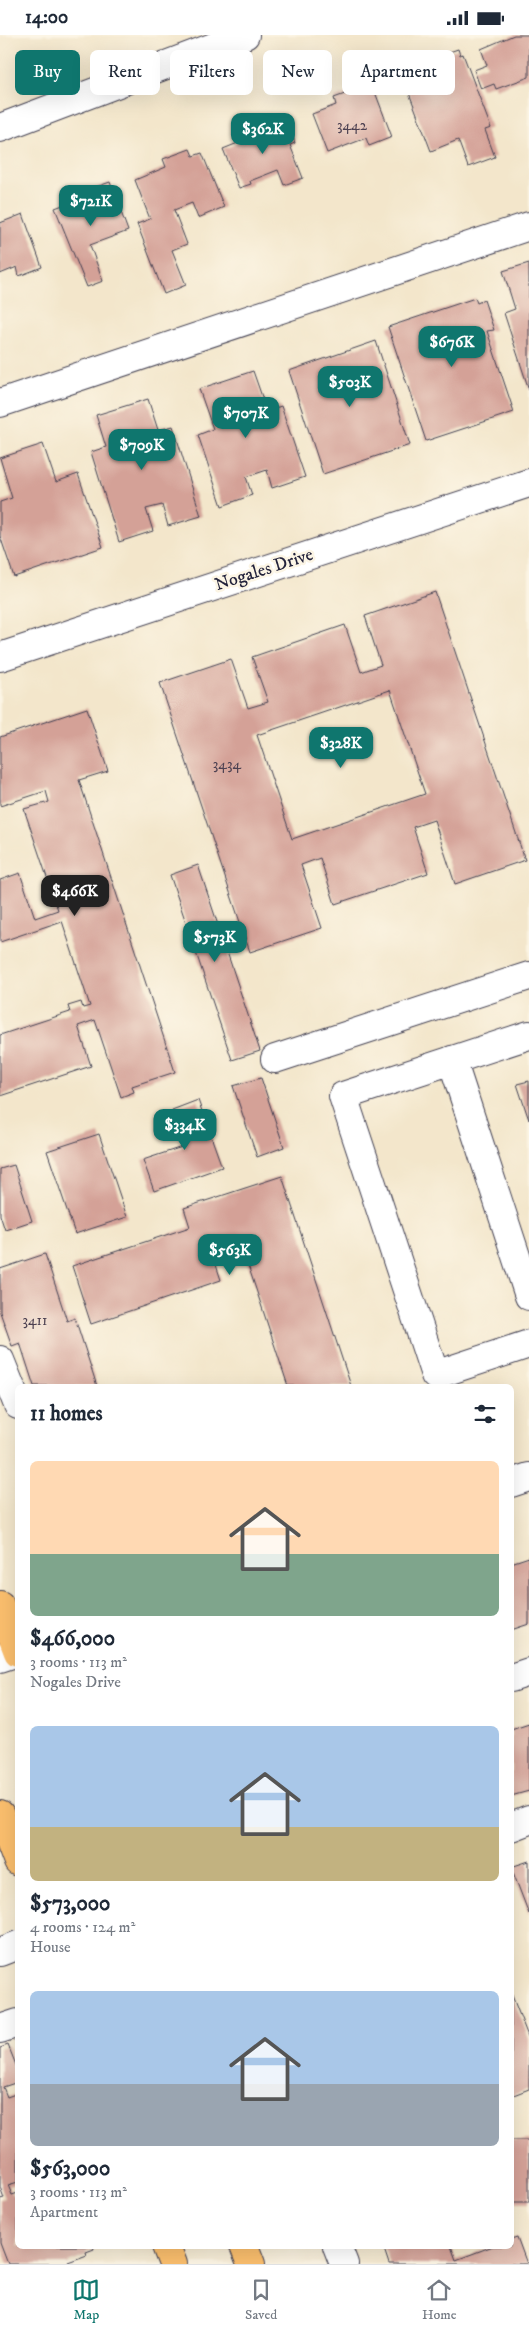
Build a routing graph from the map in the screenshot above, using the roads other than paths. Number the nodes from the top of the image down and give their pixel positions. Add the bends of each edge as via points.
1 (245, 35) edge
2 (0, 128) edge
3 (529, 226) edge
4 (0, 403) edge
5 (529, 483) edge
6 (0, 657) edge
7 (529, 975) edge
8 (529, 1035) edge
9 (275, 1059) dead end
10 (452, 1060) junction
11 (519, 1234) edge
12 (529, 1296) edge
13 (529, 1344) edge
14 (0, 1360) edge
15 (15, 1398) edge
16 (529, 1477) edge
17 (514, 1482) edge
18 (0, 1605) edge
19 (15, 1644) edge
20 (15, 1653) edge
21 (0, 1658) edge
22 (529, 1672) edge
23 (514, 1677) edge
24 (0, 1815) edge
25 (529, 1820) edge
26 (514, 1826) edge
27 (15, 1854) edge
28 (15, 1946) edge
29 (0, 1952) edge
30 (15, 2024) edge
31 (0, 2029) edge
32 (167, 2249) edge
33 (245, 2249) edge
34 (339, 2249) edge
35 (173, 2264) edge
36 (251, 2264) edge
37 (344, 2264) edge

1 - 2 street
3 - 4 street
5 - 6 street, Nogales Drive
7 - 9 street
8 - 10 street
10 - 11 street
10 - 13 street via 343,1096 435,1375
11 - 12 street
14 - 15 street
16 - 17 street
18 - 19 main road
20 - 21 street
22 - 23 street
24 - 27 main road
25 - 26 street
28 - 29 street
30 - 31 street
32 - 35 main road
33 - 36 main road
34 - 37 street

